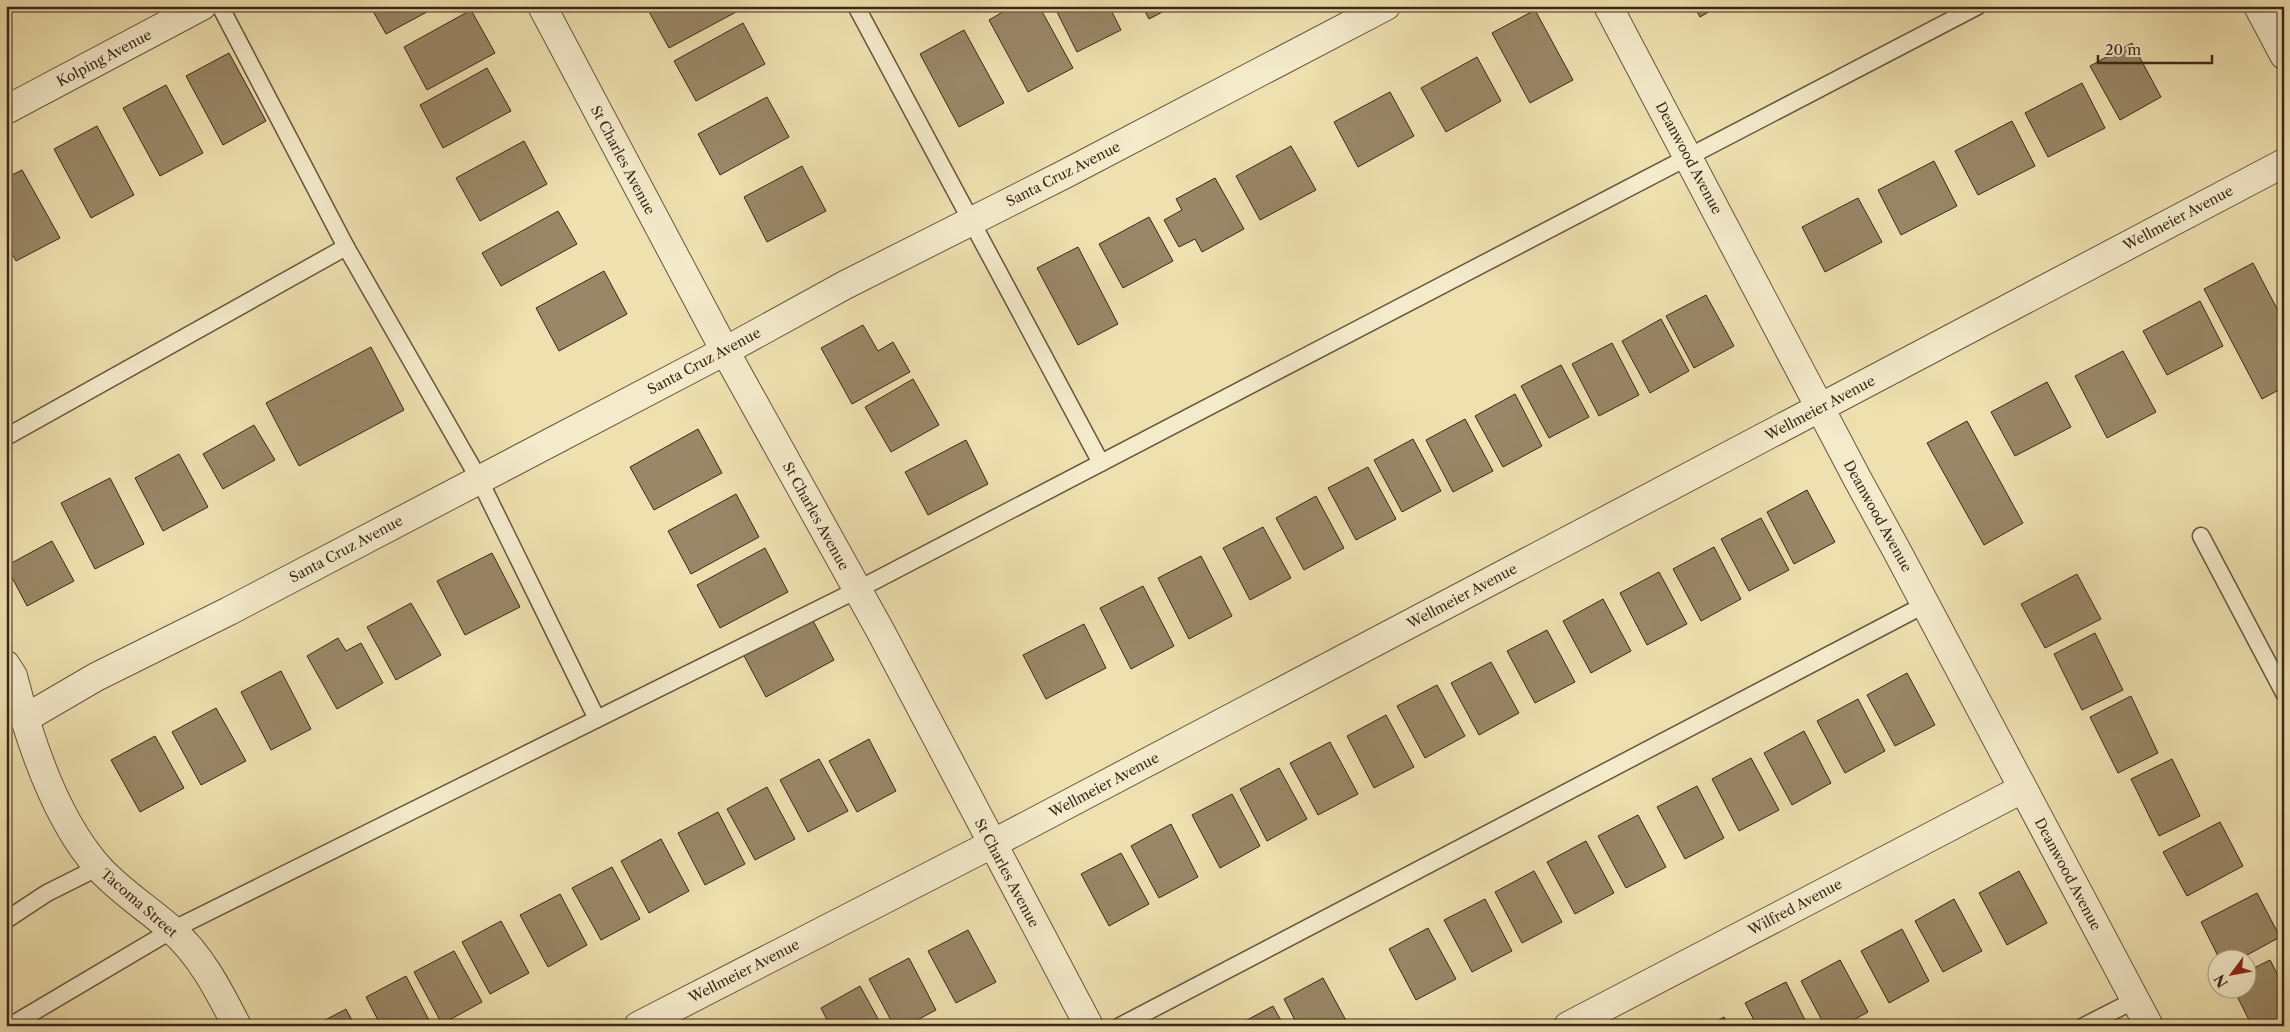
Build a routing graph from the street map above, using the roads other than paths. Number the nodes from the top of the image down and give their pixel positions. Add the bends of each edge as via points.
1 (202, 6) edge
2 (220, 6) edge
3 (542, 6) edge
4 (856, 6) edge
5 (1386, 6) edge
6 (1608, 6) edge
7 (1978, 6) edge
8 (2258, 6) edge
9 (2284, 55) edge
10 (6, 110) edge
11 (1688, 157) junction
12 (2284, 163) edge
13 (971, 220) junction
14 (346, 247) junction
15 (725, 350) junction
16 (1820, 408) junction
17 (6, 437) edge
18 (1101, 463) junction
19 (480, 479) junction
20 (2201, 536) dead end
21 (858, 590) junction
22 (1926, 604) junction
23 (6, 665) edge
24 (2284, 694) edge
25 (24, 719) junction
26 (597, 719) junction
27 (2022, 789) junction
28 (992, 844) junction
29 (99, 867) junction
30 (6, 920) edge
31 (172, 930) junction
32 (2135, 1000) junction
33 (10, 1026) edge
34 (237, 1026) edge
35 (638, 1026) edge
36 (1089, 1026) edge
37 (1120, 1026) edge
38 (1568, 1026) edge
39 (2084, 1026) edge
40 (2149, 1026) edge

1 - 10 street, Kolping Avenue
2 - 14 lane
3 - 15 street, St Charles Avenue
4 - 13 lane
5 - 13 street, Santa Cruz Avenue via 1066,174
6 - 11 street, Deanwood Avenue
7 - 11 lane
8 - 9 street
11 - 16 street, Deanwood Avenue
11 - 18 lane
12 - 16 street, Wellmeier Avenue
13 - 15 street, Santa Cruz Avenue
13 - 18 lane
14 - 17 lane
14 - 19 lane
15 - 19 street, Santa Cruz Avenue
15 - 21 street, St Charles Avenue
16 - 22 street, Deanwood Avenue
16 - 28 street, Wellmeier Avenue
18 - 21 lane
19 - 25 street, Santa Cruz Avenue via 96,678
19 - 26 lane
20 - 24 lane
21 - 26 lane
21 - 28 street, St Charles Avenue
22 - 27 street, Deanwood Avenue
22 - 37 lane
23 - 25 street, Tacoma Street via 13,676
25 - 29 street, Tacoma Street via 36,757 73,833
26 - 31 lane
27 - 32 street, Deanwood Avenue
27 - 38 street, Wilfred Avenue
28 - 35 street, Wellmeier Avenue
28 - 36 street, St Charles Avenue
29 - 30 lane via 47,893
29 - 31 street, Tacoma Street via 129,897
31 - 33 lane
31 - 34 street, Tacoma Street via 200,961
32 - 39 lane
32 - 40 street, Deanwood Avenue

